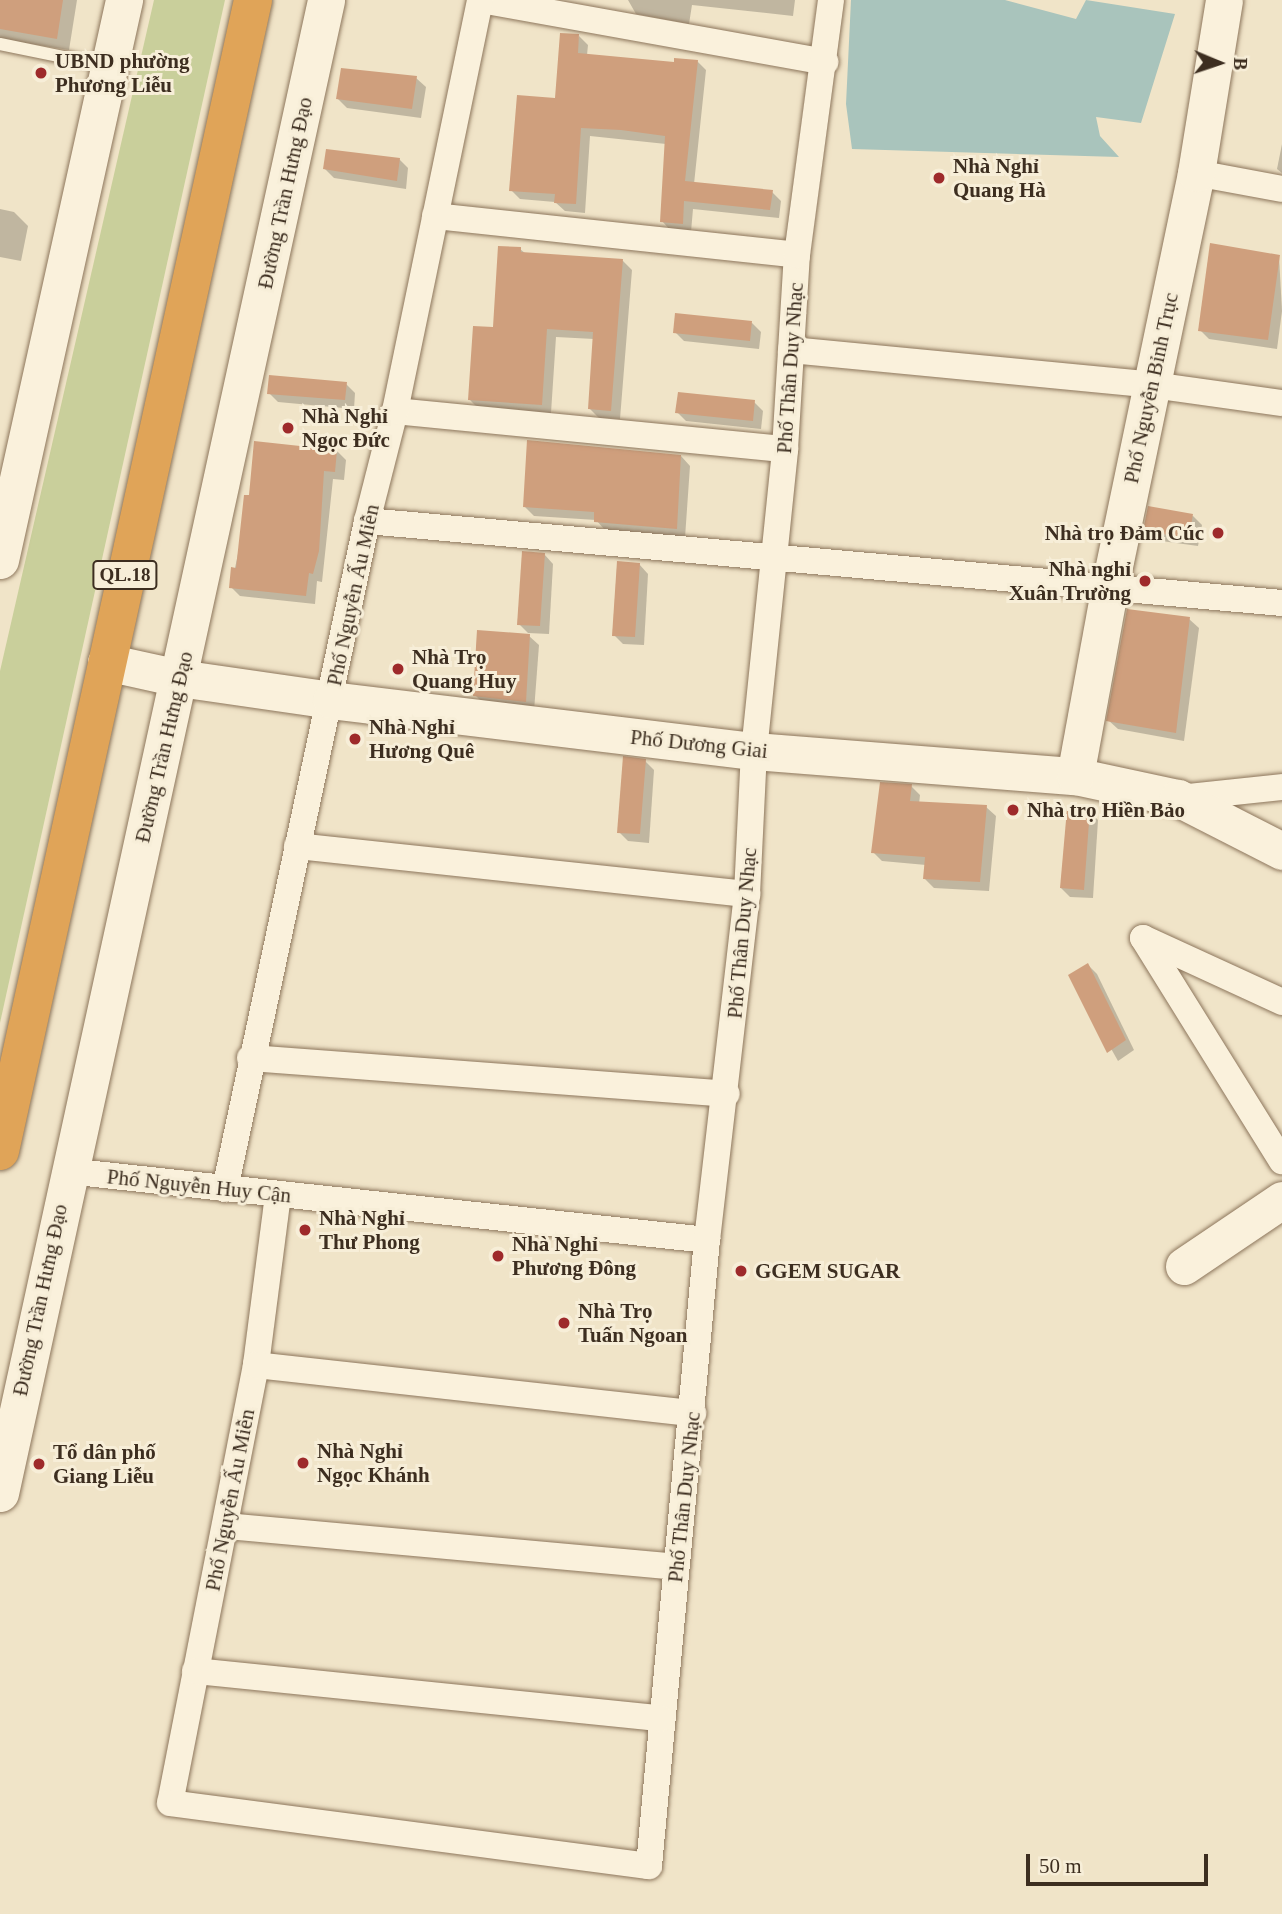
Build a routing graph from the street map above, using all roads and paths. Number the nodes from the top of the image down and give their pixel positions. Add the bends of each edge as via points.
1 (124, 0) edge
2 (253, 0) edge
3 (326, 0) edge
4 (480, 0) edge
5 (831, 0) edge
6 (1224, 0) edge
7 (0, 44) edge
8 (825, 62) junction
9 (107, 66) junction
10 (1196, 173) junction
11 (1282, 189) edge
12 (435, 216) junction
13 (797, 255) junction
14 (791, 350) junction
15 (1152, 385) junction
16 (1282, 403) edge
17 (396, 411) junction
18 (785, 449) junction
19 (4, 521) edge
20 (367, 521) junction
21 (775, 554) junction
22 (0, 560) edge
23 (1110, 585) junction
24 (1282, 603) edge
25 (106, 662) junction
26 (179, 678) junction
27 (331, 700) junction
28 (754, 751) junction
29 (1075, 776) junction
30 (1282, 787) edge
31 (1178, 798) junction
32 (297, 846) junction
33 (1282, 851) edge
34 (747, 894) junction
35 (1282, 1002) edge
36 (250, 1058) junction
37 (727, 1094) junction
38 (0, 1151) edge
39 (1282, 1161) edge
40 (67, 1171) junction
41 (225, 1189) junction
42 (278, 1195) junction
43 (1282, 1200) edge
44 (707, 1240) junction
45 (1184, 1266) dead end
46 (256, 1365) junction
47 (693, 1413) junction
48 (0, 1493) edge
49 (226, 1526) junction
50 (676, 1567) junction
51 (195, 1671) junction
52 (661, 1718) junction
53 (649, 1866) joint

1 - 9 main road
2 - 25 highway, QL.18
3 - 26 main road, Đường Trần Hưng Đạo
4 - 8 street
4 - 12 street, Phố Nguyễn Ấu Miễn
5 - 8 street, Phố Thân Duy Nhạc
6 - 10 main road, Phố Nguyễn Bỉnh Trục
7 - 9 lane
8 - 13 street, Phố Thân Duy Nhạc
9 - 19 main road via 67,268
10 - 11 street
10 - 15 main road, Phố Nguyễn Bỉnh Trục
12 - 13 street
12 - 17 street, Phố Nguyễn Ấu Miễn
13 - 14 street, Phố Thân Duy Nhạc
14 - 15 street
14 - 18 street, Phố Thân Duy Nhạc
15 - 16 street
15 - 23 main road, Phố Nguyễn Bỉnh Trục
17 - 18 street
17 - 20 street, Phố Nguyễn Ấu Miễn
18 - 21 street, Phố Thân Duy Nhạc
19 - 22 main road
20 - 21 street
20 - 27 street, Phố Nguyễn Ấu Miễn
21 - 23 street
21 - 28 street, Phố Thân Duy Nhạc
23 - 24 street
23 - 29 main road, Phố Nguyễn Bỉnh Trục
25 - 26 main road, Phố Dương Giai
25 - 38 highway, QL.18
26 - 27 main road, Phố Dương Giai
26 - 40 main road, Đường Trần Hưng Đạo
27 - 28 main road, Phố Dương Giai
27 - 32 street, Phố Nguyễn Ấu Miễn
28 - 29 main road, Phố Dương Giai
28 - 34 street, Phố Thân Duy Nhạc
29 - 31 main road, Phố Dương Giai
30 - 31 street
31 - 33 main road, Phố Dương Giai
32 - 34 street
32 - 36 street, Phố Nguyễn Ấu Miễn
34 - 37 street, Phố Thân Duy Nhạc
35 - 39 street via 1143,938
36 - 37 street
36 - 41 street, Phố Nguyễn Ấu Miễn
37 - 44 street, Phố Thân Duy Nhạc
40 - 41 street, Phố Nguyễn Huy Cận
40 - 48 main road, Đường Trần Hưng Đạo
41 - 42 street, Phố Nguyễn Huy Cận
42 - 44 street, Phố Nguyễn Huy Cận
42 - 46 street, Phố Nguyễn Ấu Miễn
43 - 45 main road
44 - 47 street, Phố Thân Duy Nhạc
46 - 47 street
46 - 49 street, Phố Nguyễn Ấu Miễn
47 - 50 street, Phố Thân Duy Nhạc
49 - 50 street
49 - 51 street, Phố Nguyễn Ấu Miễn
50 - 52 street, Phố Thân Duy Nhạc
51 - 52 street
51 - 53 street, Phố Nguyễn Ấu Miễn via 170,1803
52 - 53 street, Phố Thân Duy Nhạc

